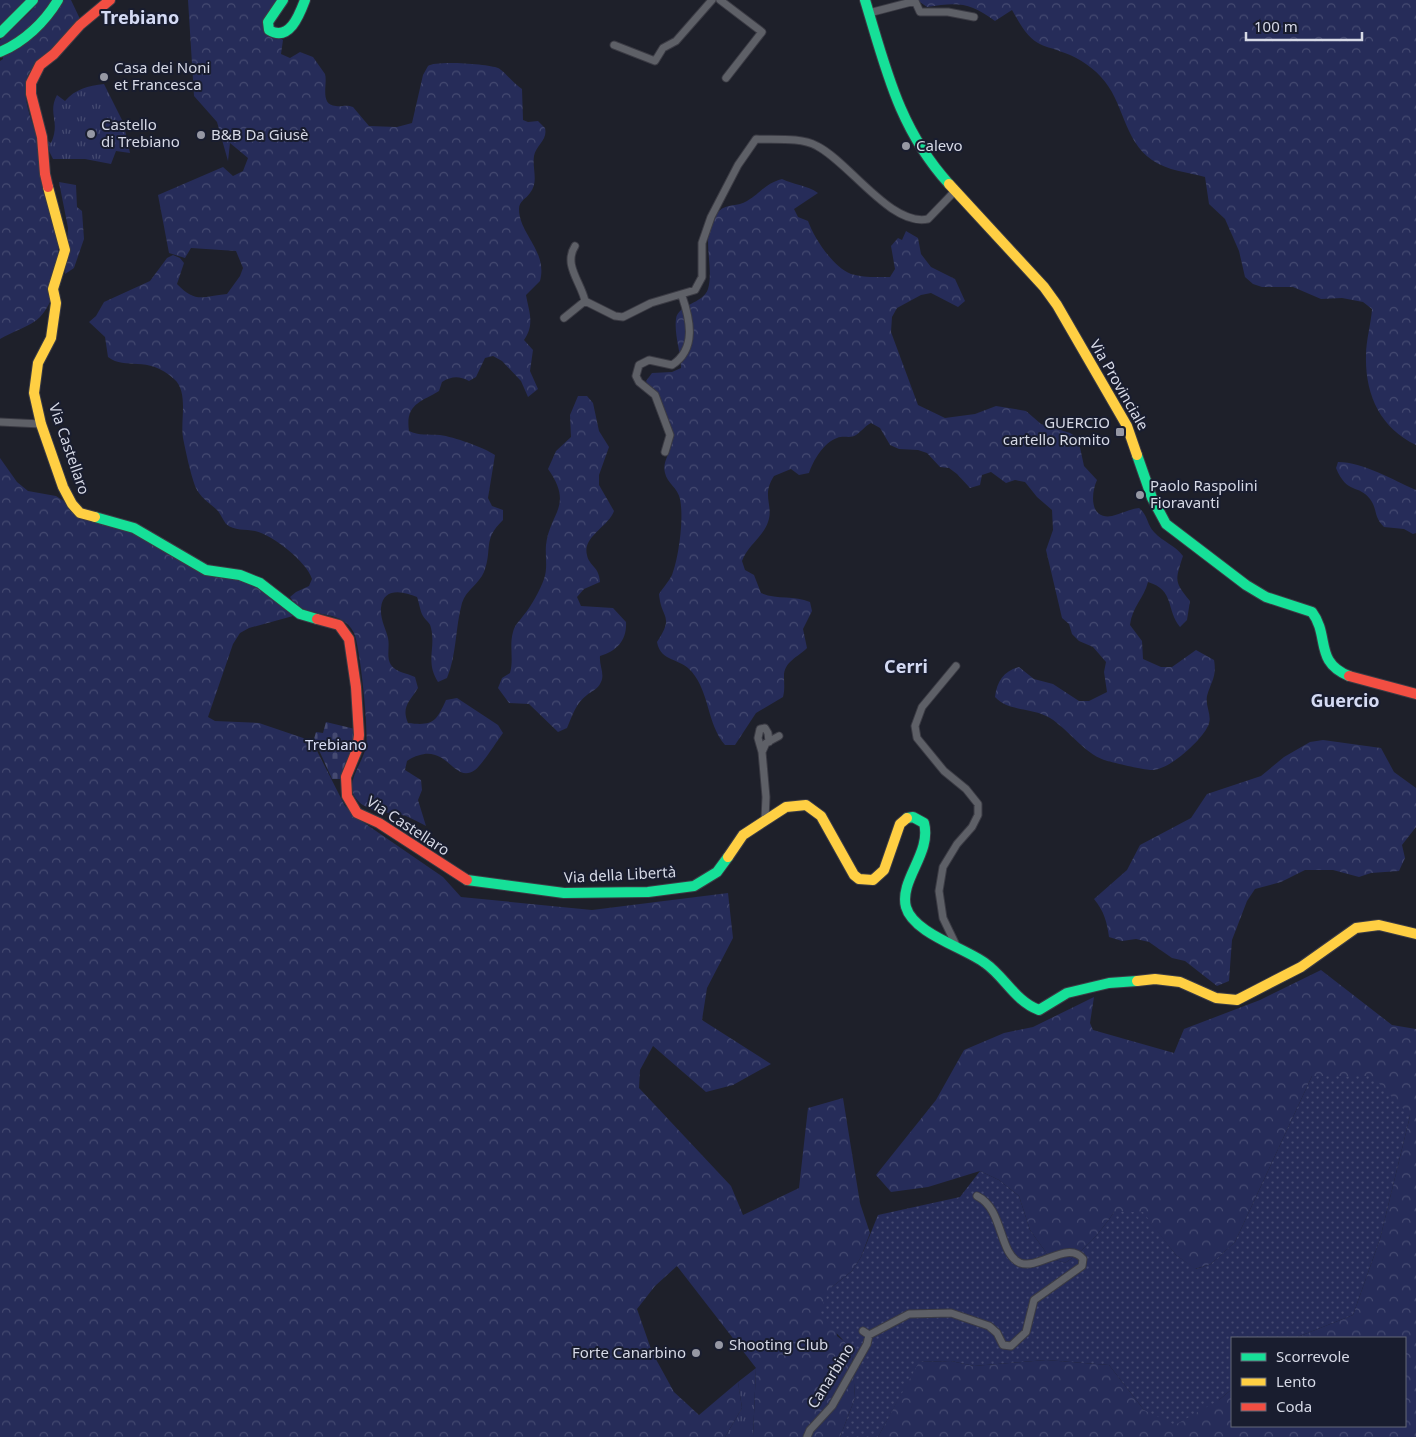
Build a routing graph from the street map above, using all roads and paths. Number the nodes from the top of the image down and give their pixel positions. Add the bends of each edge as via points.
1 (33, 0) edge
2 (58, 0) edge
3 (110, 0) edge
4 (283, 0) edge
5 (305, 0) edge
6 (712, 0) edge
7 (720, 0) edge
8 (865, 0) edge
9 (869, 13) junction
10 (974, 16) dead end
11 (0, 33) edge
12 (614, 45) dead end
13 (0, 52) edge
14 (726, 78) dead end
15 (955, 191) junction
16 (575, 246) dead end
17 (682, 296) junction
18 (585, 301) junction
19 (564, 318) dead end
20 (0, 422) edge
21 (41, 424) junction
22 (664, 452) dead end
23 (956, 666) dead end
24 (1416, 694) edge
25 (779, 736) dead end
26 (769, 742) junction
27 (762, 752) junction
28 (765, 819) junction
29 (472, 883) joint
30 (1416, 934) edge
31 (956, 945) junction
32 (976, 1196) dead end
33 (807, 1437) edge

1 - 11 street
2 - 13 street via 48,15
3 - 21 street, Via Castellaro via 40,65 31,83 45,174 65,250 53,289 56,303 51,338 38,363 34,393
4 - 5 street via 268,22 269,30 276,34 284,33 290,27
6 - 12 street via 676,41 663,48 655,61
7 - 14 street via 762,32
8 - 9 street, Via Provinciale
9 - 10 street via 915,1 920,12
9 - 15 street, Via Provinciale via 903,117 929,161
15 - 17 street via 928,219 920,220 898,213 880,201 861,181 818,147 799,142 756,139 738,165 711,218 702,243 700,284
15 - 24 street, Via Provinciale via 1044,286 1057,305 1128,426 1152,498 1166,524 1266,597 1312,612 1322,631 1328,661 1337,670 1353,678 1403,688
16 - 18 street via 571,252 571,263
17 - 18 street via 651,303 623,317
17 - 22 street via 691,333 678,361 672,365 649,360 639,365 636,371 639,382 658,400 670,435
18 - 19 street
20 - 21 street
21 - 29 street, Via Castellaro via 68,499 80,513 134,528 206,570 240,575 260,583 300,614 343,629 349,639 359,735 357,750 346,777 347,796 357,813 379,823
23 - 31 street via 922,707 915,736 944,771 978,804 978,815 972,827 943,867 939,892 943,918
25 - 26 street
26 - 27 street
26 - 27 street via 764,728 760,729 758,738
27 - 28 street
28 - 29 street, Via della Libertà via 743,836 717,872 694,886 648,892 564,893
28 - 31 street, Via della Libertà via 791,805 812,809 827,824 854,875 865,881 878,877 884,870 900,824 909,817 921,820 926,830 921,855 906,893 906,906 912,918 922,926
30 - 31 street, Via della Libertà via 1379,925 1356,928 1301,967 1236,1000 1216,998 1180,982 1155,979 1109,983 1067,993 1039,1010 1028,1006 987,964
32 - 33 street, Canarbino via 994,1213 1005,1244 1017,1261 1037,1263 1057,1255 1075,1254 1083,1259 1082,1266 1034,1300 1026,1332 1011,1346 1003,1345 989,1326 951,1312 909,1314 866,1333 867,1344 832,1406

